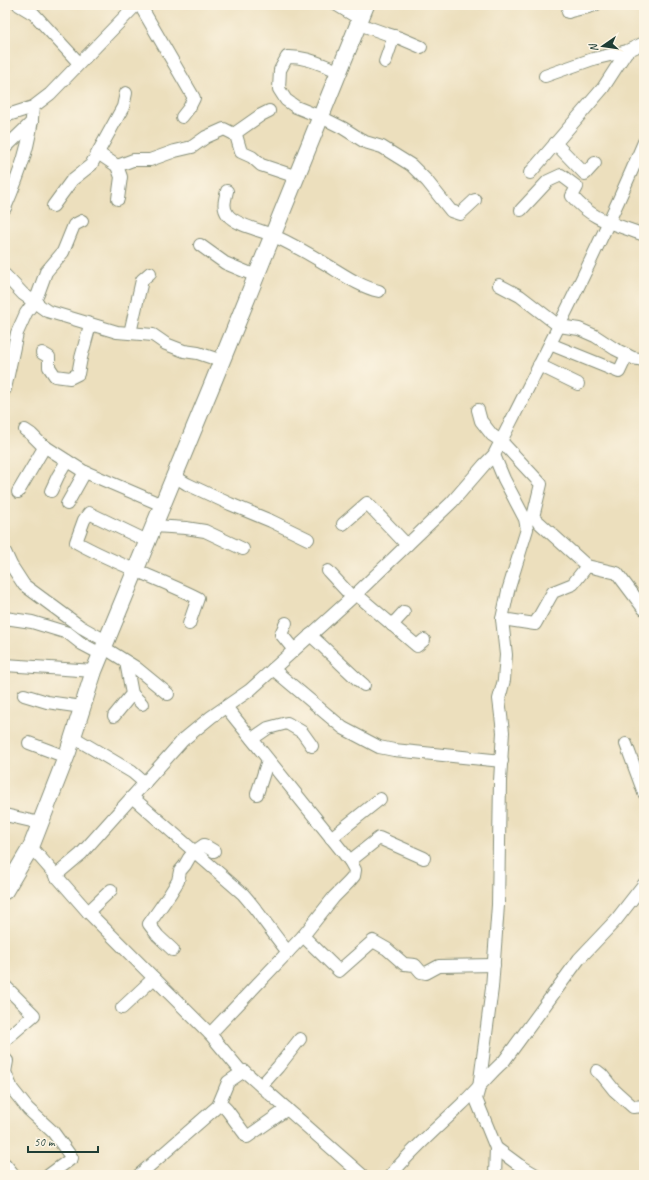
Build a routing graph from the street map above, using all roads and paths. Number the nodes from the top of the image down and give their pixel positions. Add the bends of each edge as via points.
1 (19, 5) edge
2 (136, 5) edge
3 (140, 5) edge
4 (337, 5) edge
5 (595, 5) edge
6 (568, 12) dead end
7 (362, 16) edge
8 (394, 36) junction
9 (644, 42) edge
10 (421, 47) dead end
11 (627, 52) junction
12 (385, 62) dead end
13 (80, 63) junction
14 (339, 71) junction
15 (545, 76) dead end
16 (126, 93) dead end
17 (33, 107) junction
18 (269, 111) dead end
19 (5, 116) edge
20 (182, 117) dead end
21 (321, 117) junction
22 (32, 122) junction
23 (234, 134) junction
24 (644, 142) edge
25 (555, 143) junction
26 (5, 148) edge
27 (98, 154) junction
28 (595, 163) dead end
29 (640, 164) edge
30 (117, 166) junction
31 (530, 173) dead end
32 (297, 177) junction
33 (226, 191) dead end
34 (118, 199) dead end
35 (475, 200) dead end
36 (53, 206) dead end
37 (5, 208) edge
38 (521, 210) dead end
39 (82, 221) dead end
40 (608, 223) junction
41 (644, 235) edge
42 (273, 236) junction
43 (200, 245) dead end
44 (150, 273) dead end
45 (5, 275) edge
46 (256, 276) junction
47 (499, 285) dead end
48 (379, 291) dead end
49 (34, 302) junction
50 (90, 324) junction
51 (559, 326) junction
52 (130, 334) junction
53 (550, 344) junction
54 (42, 353) dead end
55 (627, 355) junction
56 (644, 360) edge
57 (222, 361) junction
58 (539, 365) junction
59 (578, 384) dead end
60 (5, 390) edge
61 (478, 410) dead end
62 (24, 430) dead end
63 (501, 441) junction
64 (45, 446) junction
65 (494, 455) junction
66 (67, 461) junction
67 (85, 472) junction
68 (174, 476) junction
69 (52, 491) dead end
70 (18, 492) dead end
71 (67, 504) dead end
72 (162, 505) junction
73 (343, 524) dead end
74 (154, 526) junction
75 (308, 539) dead end
76 (147, 542) junction
77 (407, 545) junction
78 (243, 549) dead end
79 (5, 552) edge
80 (587, 566) junction
81 (135, 570) junction
82 (328, 572) dead end
83 (354, 596) junction
84 (644, 609) edge
85 (404, 612) dead end
86 (5, 618) edge
87 (502, 620) junction
88 (286, 623) dead end
89 (189, 624) dead end
90 (392, 625) junction
91 (310, 635) junction
92 (424, 640) dead end
93 (103, 647) junction
94 (294, 650) junction
95 (126, 662) junction
96 (5, 665) edge
97 (273, 669) junction
98 (94, 671) junction
99 (364, 685) dead end
100 (132, 694) junction
101 (168, 694) dead end
102 (24, 695) dead end
103 (142, 704) dead end
104 (82, 706) junction
105 (226, 707) junction
106 (114, 716) dead end
107 (73, 738) junction
108 (252, 740) junction
109 (29, 743) dead end
110 (626, 744) dead end
111 (312, 746) dead end
112 (66, 757) junction
113 (268, 760) junction
114 (502, 761) junction
115 (145, 783) junction
116 (644, 793) edge
117 (257, 794) dead end
118 (132, 797) junction
119 (380, 800) dead end
120 (5, 815) edge
121 (40, 823) junction
122 (331, 838) junction
123 (31, 847) junction
124 (214, 851) dead end
125 (194, 852) junction
126 (424, 858) dead end
127 (350, 861) junction
128 (55, 876) junction
129 (644, 884) edge
130 (110, 890) dead end
131 (5, 891) edge
132 (88, 912) junction
133 (303, 936) junction
134 (173, 950) dead end
135 (288, 952) junction
136 (494, 965) junction
137 (154, 978) junction
138 (5, 986) edge
139 (122, 1008) dead end
140 (210, 1034) junction
141 (300, 1039) dead end
142 (5, 1040) edge
143 (5, 1059) edge
144 (244, 1071) junction
145 (596, 1071) dead end
146 (8, 1086) edge
147 (261, 1086) junction
148 (479, 1088) junction
149 (220, 1102) junction
150 (644, 1106) edge
151 (287, 1109) junction
152 (496, 1148) junction
153 (5, 1164) edge
154 (56, 1173) edge
155 (14, 1175) edge
156 (139, 1175) edge
157 (362, 1175) edge
158 (391, 1175) edge
159 (495, 1175) edge
160 (536, 1175) edge

1 - 13 street via 34,14
2 - 13 street
3 - 20 street via 194,98
4 - 7 street
5 - 6 street
7 - 8 street
7 - 14 main road
8 - 10 street
8 - 12 street
9 - 11 street
11 - 15 street via 593,59
11 - 25 street via 603,88
13 - 17 street via 50,94
14 - 21 main road
14 - 21 street via 296,57 287,57 280,70 279,89 286,100
16 - 27 street via 124,108
17 - 19 street
17 - 22 street
18 - 23 street
21 - 32 main road
21 - 35 street via 365,142 382,147 411,165 451,210 460,214
22 - 26 street
22 - 37 street via 19,177
23 - 30 street via 224,129 192,147 150,160 133,160
23 - 32 street via 241,152 261,165
24 - 29 street
25 - 28 street via 585,174
25 - 31 street
27 - 30 street
27 - 36 street via 91,165 72,180
29 - 40 street
30 - 34 street via 121,177
32 - 42 main road
33 - 42 street via 224,208 234,221
38 - 40 street via 548,181 561,175 577,187 572,196 579,205
39 - 49 street via 74,225 63,252 46,272
40 - 41 street
40 - 51 street
42 - 46 main road
42 - 48 street via 372,290
43 - 46 street via 224,263
44 - 52 street via 142,280
45 - 49 street
46 - 57 main road
47 - 51 street via 520,296
49 - 50 street via 47,311
49 - 60 street via 17,333
50 - 52 street
50 - 54 street via 78,374 70,378 55,376 49,367 49,357
51 - 53 street
51 - 55 street via 579,329
52 - 57 street via 153,335 166,344 184,351
53 - 55 street via 619,372
53 - 58 street
55 - 56 street
57 - 68 main road
58 - 59 street
58 - 63 street
61 - 63 street via 485,427
62 - 64 street
63 - 65 street
63 - 80 street via 541,484 533,517
64 - 66 street
64 - 70 street
65 - 77 street via 452,502
65 - 87 street via 525,519 527,529
66 - 67 street
66 - 69 street
67 - 71 street
67 - 72 street
68 - 72 main road
68 - 75 street
72 - 74 main road
73 - 77 street via 367,503
74 - 76 main road
74 - 78 street via 205,531
76 - 81 main road
76 - 81 street via 89,513 84,520 76,542
77 - 83 street
79 - 93 street via 24,585 81,627
80 - 84 street via 617,573
80 - 87 street via 573,584 552,592 536,624
81 - 89 street via 198,598
81 - 93 main road
82 - 83 street
83 - 90 street
83 - 91 street
85 - 90 street
86 - 93 street via 32,622 68,633 82,644
87 - 114 street via 506,655 499,699 504,732
88 - 94 street via 280,634
90 - 92 street via 417,646
91 - 94 street
91 - 99 street
93 - 95 street
93 - 98 main road
94 - 97 street
95 - 100 street
95 - 101 street
96 - 98 street
97 - 105 street
97 - 114 street via 343,728 380,747
98 - 104 main road
100 - 103 street
100 - 106 street
102 - 104 street via 47,702
104 - 107 main road
105 - 108 street
105 - 115 street via 184,740
107 - 112 main road
107 - 115 street via 132,772
108 - 111 street via 268,728 287,723 302,732
108 - 113 street
109 - 112 street
110 - 116 street
112 - 121 main road
113 - 117 street
113 - 122 street
114 - 136 street
115 - 118 street
118 - 125 street
118 - 128 street via 80,854
119 - 122 street
120 - 121 street
121 - 123 main road
122 - 127 street
123 - 128 street
123 - 131 main road
124 - 125 street via 204,845
125 - 134 street via 149,924
125 - 135 street via 244,894
126 - 127 street via 379,838
127 - 133 street via 355,870 354,876
128 - 132 street
129 - 148 street via 616,920 579,959 512,1051
130 - 132 street
132 - 137 street
133 - 135 street
133 - 136 street via 339,971 373,941 404,964 415,965 421,972 426,973 439,966
135 - 140 street
136 - 148 street
137 - 139 street
137 - 140 street
138 - 142 street via 34,1015
140 - 144 street via 240,1070
141 - 147 street
143 - 146 street
144 - 147 street
144 - 149 street via 228,1082
145 - 150 street via 633,1107
146 - 154 street via 53,1132 72,1158
147 - 151 street
148 - 152 street via 476,1099
148 - 158 street via 434,1129
149 - 151 street via 247,1137
149 - 156 street
151 - 157 street
152 - 159 street
152 - 160 street
153 - 155 street

